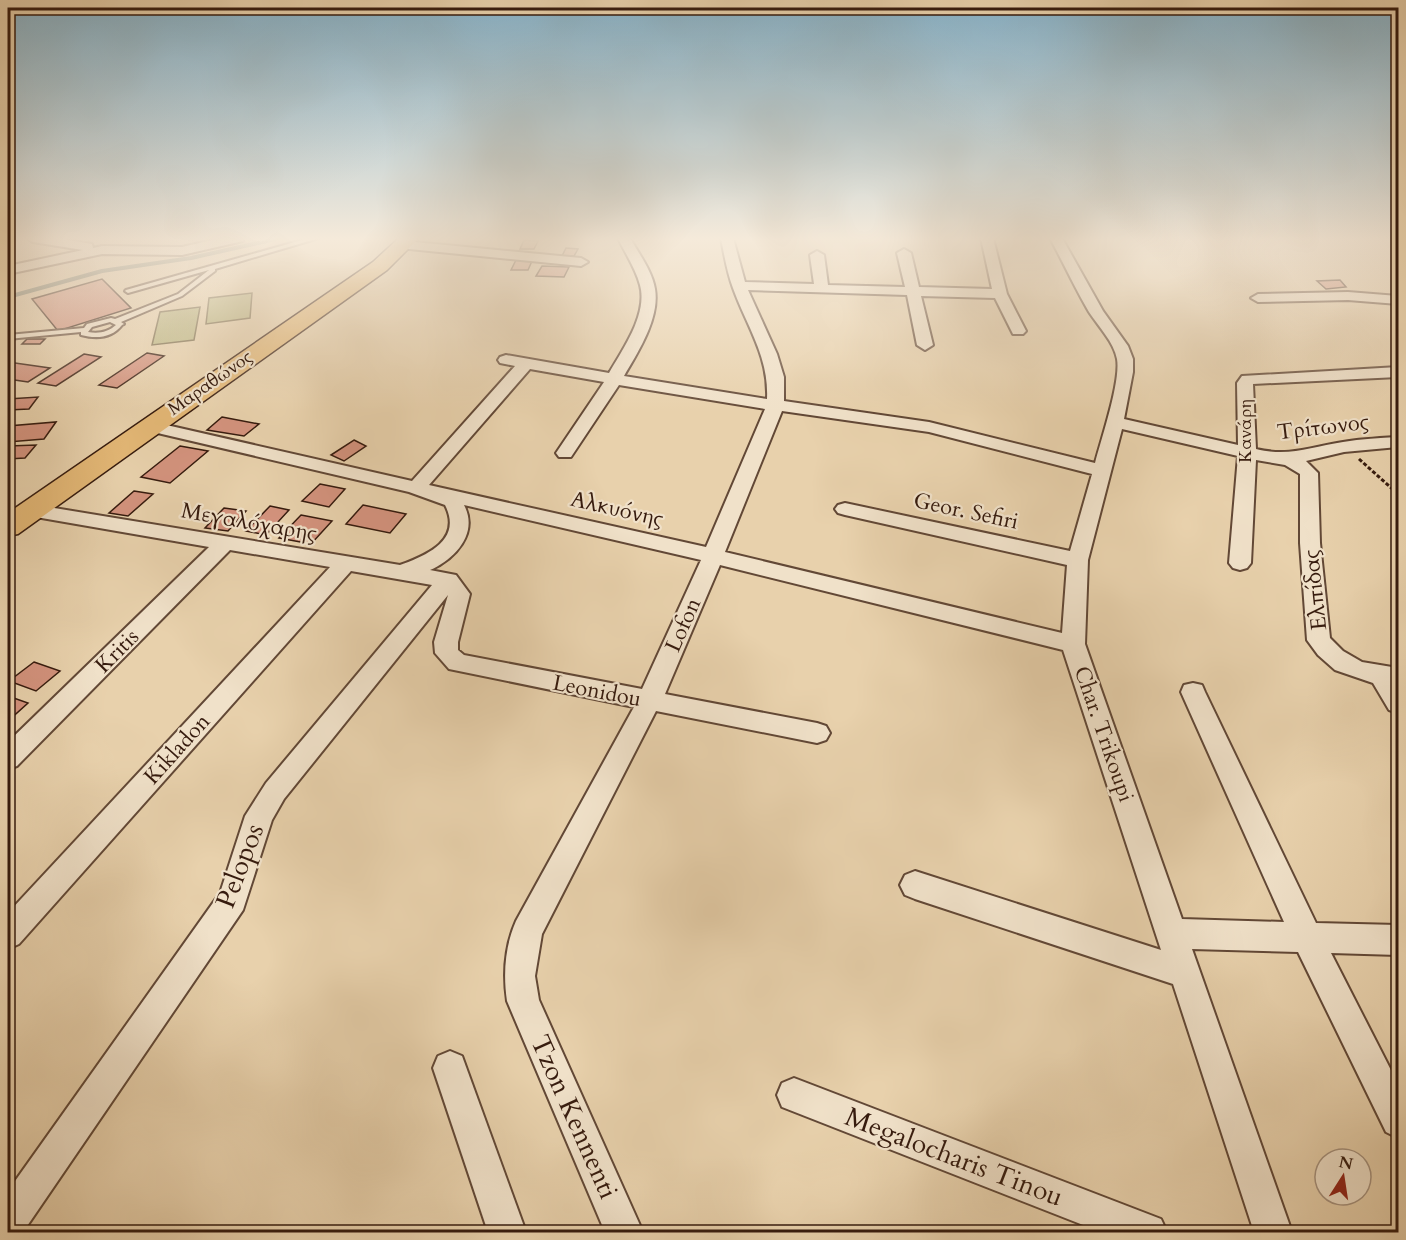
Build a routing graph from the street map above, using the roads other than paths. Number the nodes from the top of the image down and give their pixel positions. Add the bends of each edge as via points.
1 (178, 296) edge
2 (317, 296) edge
3 (334, 296) edge
4 (649, 296) edge
5 (744, 296) edge
6 (912, 296) edge
7 (1001, 296) edge
8 (1088, 296) edge
9 (1258, 298) dead end
10 (1398, 300) edge
11 (116, 321) junction
12 (84, 330) junction
13 (1018, 331) dead end
14 (8, 337) edge
15 (925, 345) dead end
16 (506, 360) dead end
17 (526, 364) junction
18 (1398, 372) edge
19 (614, 378) junction
20 (775, 406) junction
21 (1114, 422) junction
22 (149, 426) junction
23 (1398, 442) edge
24 (1247, 452) junction
25 (565, 453) dead end
26 (1289, 459) junction
27 (1100, 470) junction
28 (416, 488) junction
29 (844, 508) dead end
30 (19, 510) edge
31 (8, 527) edge
32 (225, 543) junction
33 (713, 556) junction
34 (1077, 560) junction
35 (346, 563) junction
36 (1240, 563) dead end
37 (402, 572) junction
38 (452, 584) junction
39 (1072, 644) junction
40 (1390, 677) edge
41 (1193, 692) dead end
42 (649, 702) junction
43 (1398, 703) edge
44 (817, 733) dead end
45 (8, 758) edge
46 (915, 885) dead end
47 (8, 934) edge
48 (1172, 934) junction
49 (1307, 938) junction
50 (1398, 940) edge
51 (1186, 973) junction
52 (523, 1001) joint
53 (450, 1068) dead end
54 (794, 1095) dead end
55 (1398, 1120) edge
56 (8, 1222) edge
57 (507, 1233) edge
58 (624, 1233) edge
59 (1148, 1233) edge
60 (1273, 1233) edge

1 - 11 lane
2 - 30 main road, Μαραθώνος
3 - 22 main road, Μαραθώνος
4 - 19 street via 648,310
5 - 20 street, Lofon via 776,377
6 - 15 street
7 - 13 street
8 - 21 street, Char. Trikoupi via 1125,359
9 - 10 street via 1348,296
11 - 12 lane via 94,323
11 - 12 lane via 119,326 107,334 90,335
12 - 14 lane
16 - 17 street
17 - 19 street
17 - 28 street
18 - 24 street, Κανάρη via 1248,379
19 - 20 street
19 - 25 street
20 - 27 street via 929,427
20 - 33 street, Lofon
21 - 24 street, Τρίτωνος
21 - 27 street, Char. Trikoupi
22 - 28 street, Αλκυόνης
22 - 30 main road, Μαραθώνος
23 - 26 street, Τρίτωνος via 1344,447
24 - 26 street, Τρίτωνος
24 - 36 street, Κανάρη
26 - 40 street, Ελπίδας via 1309,473 1310,543 1319,640 1328,653 1353,668
27 - 34 street, Char. Trikoupi
28 - 33 street, Αλκυόνης
28 - 37 street via 452,501 459,525 455,540 438,558
29 - 34 street, Geor. Sefiri
30 - 31 main road, Μαραθώνος
30 - 32 street, Μεγαλόχαρης
32 - 35 street, Μεγαλόχαρης
32 - 45 street, Kritis
33 - 39 street, Αλκυόνης
33 - 42 street, Lofon
34 - 39 street, Char. Trikoupi
35 - 37 street, Μεγαλόχαρης
35 - 47 street, Kikladon
37 - 38 street, Μεγαλόχαρης
38 - 42 street, Leonidou via 459,594 458,604 446,642 447,653 457,663
38 - 56 street, Pelopos via 275,790 259,816 233,900
39 - 48 street, Char. Trikoupi
40 - 43 street
41 - 49 street
42 - 44 street, Leonidou
42 - 52 street, Lofon via 527,931 519,976
46 - 51 street
48 - 49 street
48 - 51 street, Char. Trikoupi
49 - 50 street
49 - 55 street
51 - 60 street, Char. Trikoupi
52 - 58 street, Tzon Kennenti
53 - 57 street
54 - 59 street, Megalocharis Tinou

